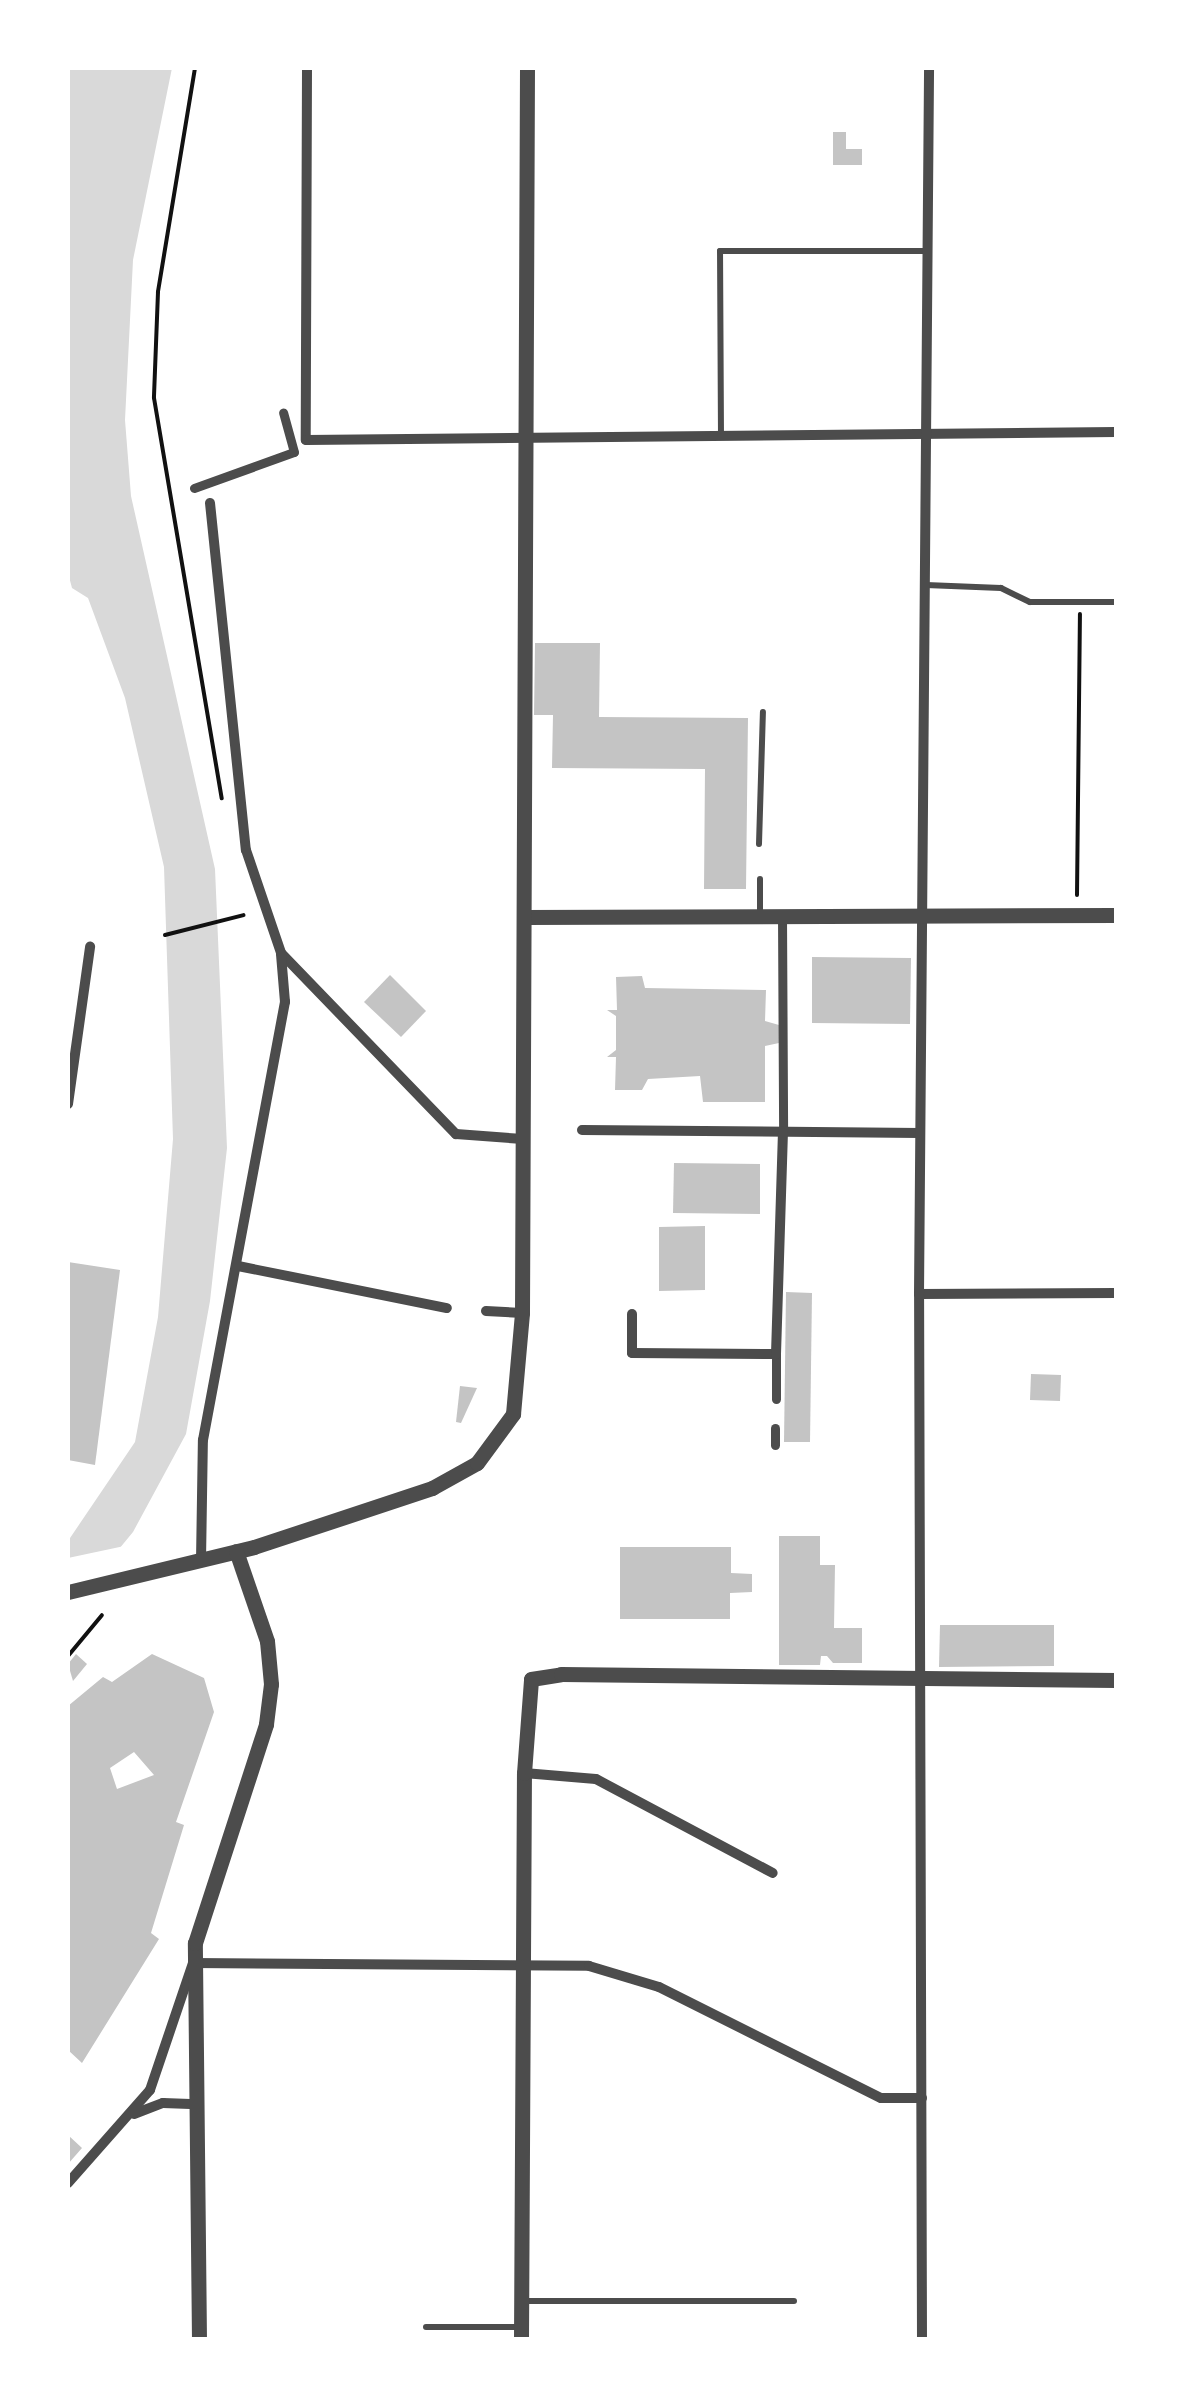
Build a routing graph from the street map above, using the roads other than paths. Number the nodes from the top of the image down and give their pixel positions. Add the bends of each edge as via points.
1 (307, 68) edge
2 (527, 68) edge
3 (929, 68) edge
4 (931, 251) junction
5 (283, 412) dead end
6 (1116, 432) edge
7 (526, 436) junction
8 (928, 436) junction
9 (722, 438) junction
10 (208, 487) junction
11 (194, 488) dead end
12 (210, 501) joint
13 (925, 585) junction
14 (1116, 602) edge
15 (763, 712) dead end
16 (760, 844) dead end
17 (760, 879) dead end
18 (921, 914) junction
19 (760, 915) junction
20 (782, 915) junction
21 (1116, 915) edge
22 (524, 917) junction
23 (90, 946) dead end
24 (281, 953) junction
25 (68, 1104) edge
26 (582, 1130) dead end
27 (783, 1132) junction
28 (920, 1132) junction
29 (523, 1140) junction
30 (238, 1266) junction
31 (919, 1294) junction
32 (1116, 1294) edge
33 (447, 1308) dead end
34 (486, 1311) dead end
35 (522, 1312) junction
36 (632, 1314) dead end
37 (776, 1354) junction
38 (776, 1399) dead end
39 (775, 1428) dead end
40 (775, 1446) dead end
41 (236, 1552) junction
42 (201, 1561) junction
43 (68, 1592) edge
44 (920, 1677) junction
45 (1116, 1680) edge
46 (524, 1773) junction
47 (773, 1873) dead end
48 (193, 1963) junction
49 (522, 1965) junction
50 (922, 2098) junction
51 (197, 2104) junction
52 (129, 2117) junction
53 (68, 2183) edge
54 (522, 2301) junction
55 (794, 2301) dead end
56 (426, 2327) dead end
57 (522, 2333) edge
58 (198, 2340) edge
59 (922, 2340) edge

1 - 7 street via 306,440
2 - 7 street
3 - 4 street
4 - 8 street
4 - 9 lane via 720,252
5 - 10 street via 294,452
6 - 8 street
7 - 9 street
7 - 22 street
8 - 9 street
8 - 13 street
10 - 11 street
10 - 12 street
12 - 24 street via 246,850
13 - 14 lane via 1001,588 1030,602
13 - 18 street
15 - 16 lane
17 - 19 lane
18 - 20 street
18 - 21 street
18 - 28 street
19 - 20 street
19 - 22 street
20 - 27 street
22 - 29 street
23 - 25 street
24 - 29 street via 456,1134
24 - 30 street via 285,1002
26 - 27 street
27 - 28 street
27 - 37 street
28 - 31 street
29 - 35 street
30 - 33 street
30 - 42 street via 203,1440
31 - 32 street
31 - 44 street
34 - 35 street
35 - 41 street via 513,1414 477,1462 399,1500
36 - 37 street via 632,1353
37 - 38 street
39 - 40 street
41 - 42 street
41 - 48 street via 267,1641 270,1704
42 - 43 street
44 - 45 street
44 - 46 street via 537,1675 526,1686
44 - 50 street
46 - 47 street via 596,1779
46 - 49 street
48 - 49 street
48 - 51 street
48 - 52 street via 154,2080
49 - 50 street via 590,1966 659,1987 881,2098
49 - 54 street
50 - 59 street
51 - 52 street via 164,2103
51 - 58 street
52 - 53 street
54 - 55 lane
54 - 57 street
56 - 57 lane

